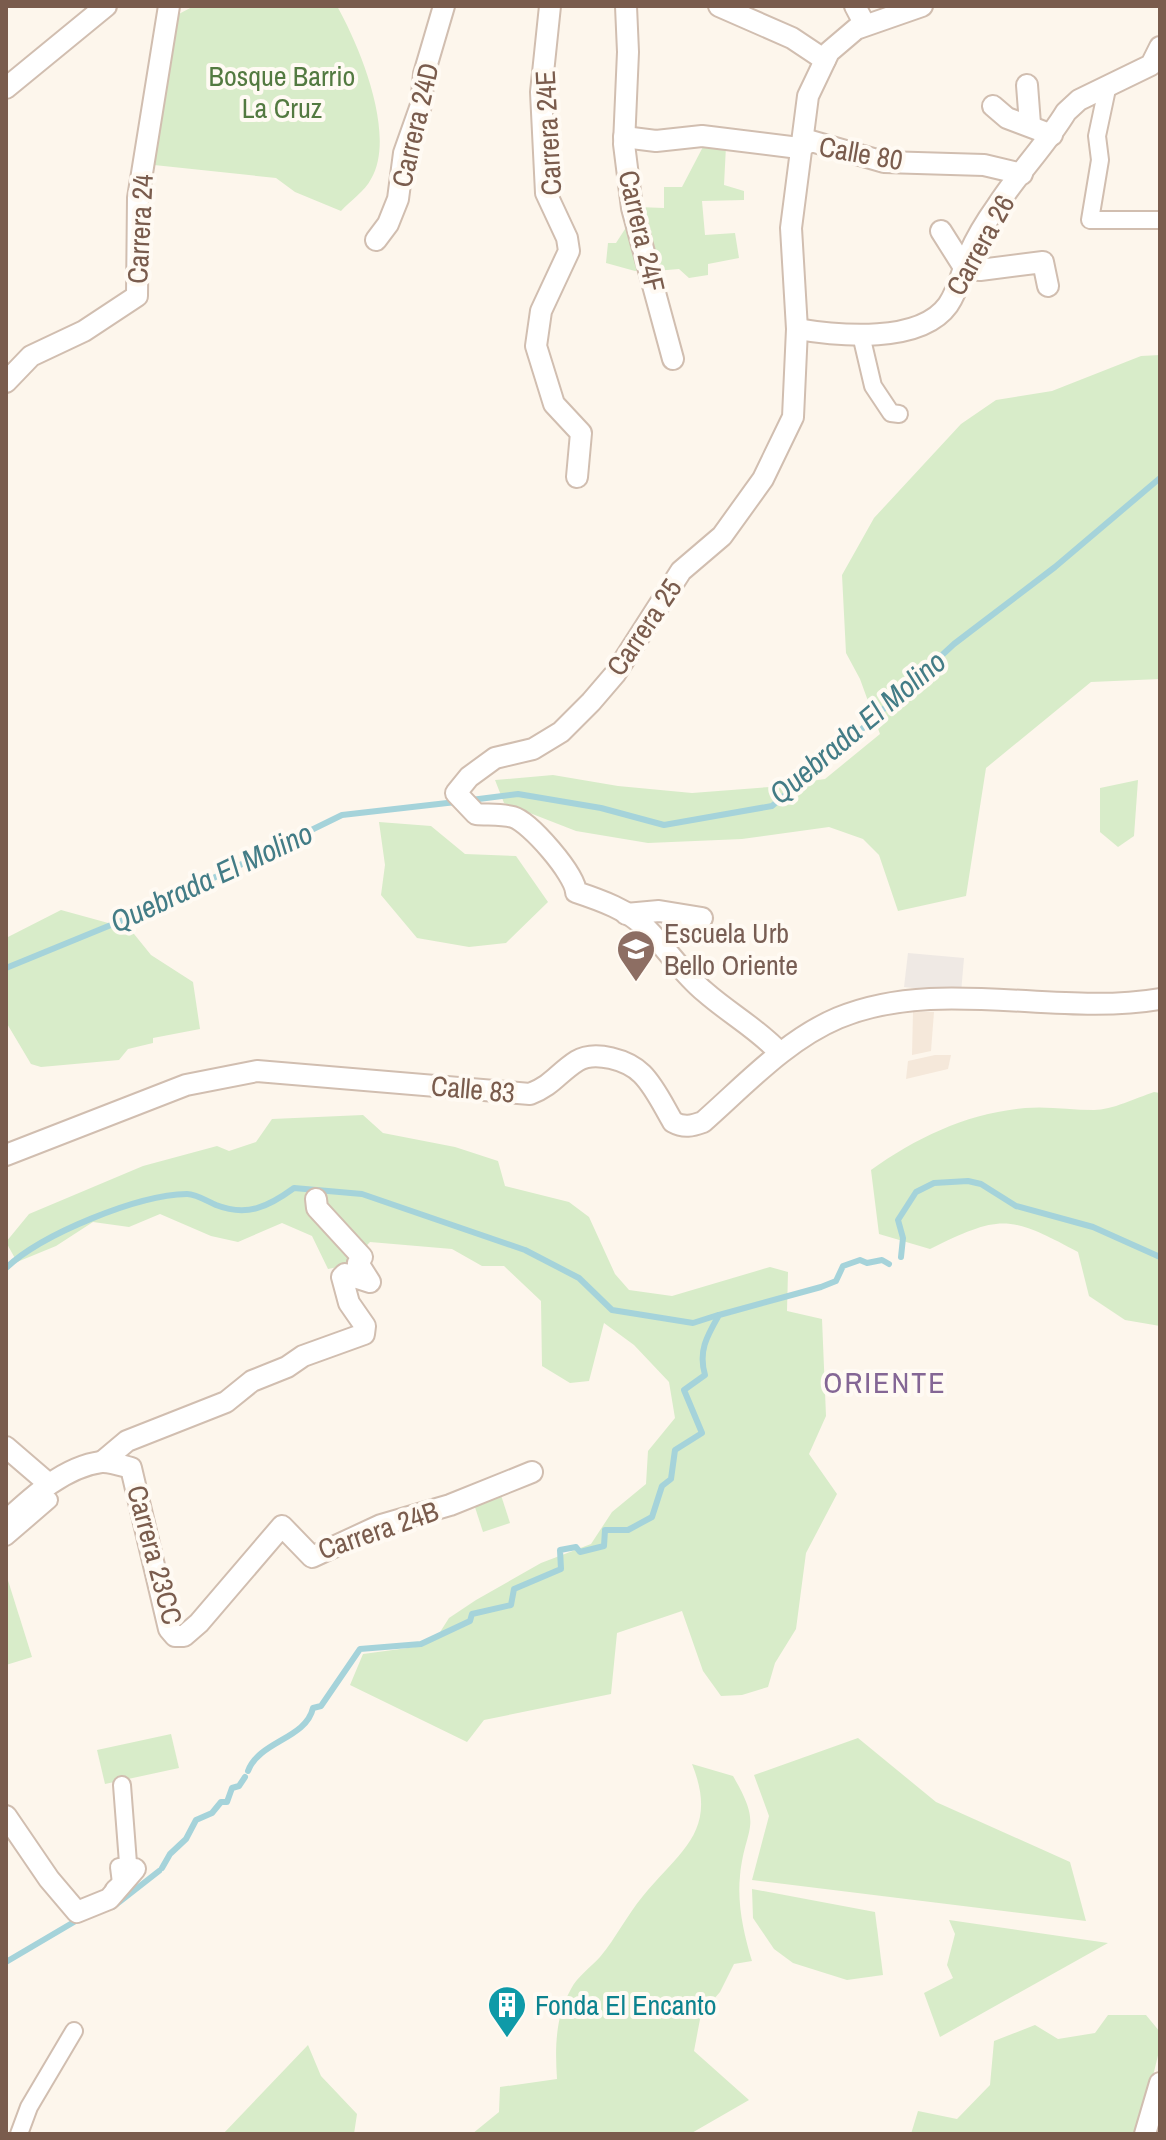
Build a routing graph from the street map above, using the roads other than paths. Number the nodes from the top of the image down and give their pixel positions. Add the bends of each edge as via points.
1 (106, 6) edge
2 (169, 6) edge
3 (444, 6) edge
4 (550, 6) edge
5 (626, 6) edge
6 (719, 6) edge
7 (855, 6) edge
8 (922, 6) edge
9 (865, 25) junction
10 (1160, 47) edge
11 (825, 60) junction
12 (1027, 85) dead end
13 (6, 88) edge
14 (1103, 90) junction
15 (993, 106) dead end
16 (1030, 124) junction
17 (1052, 135) junction
18 (624, 137) junction
19 (799, 148) junction
20 (1022, 174) junction
21 (1160, 220) edge
22 (941, 231) dead end
23 (376, 240) dead end
24 (965, 269) junction
25 (1048, 286) dead end
26 (797, 329) junction
27 (861, 335) junction
28 (673, 359) dead end
29 (6, 382) edge
30 (899, 414) dead end
31 (577, 477) dead end
32 (626, 914) junction
33 (702, 918) dead end
34 (1160, 999) edge
35 (780, 1053) junction
36 (6, 1155) edge
37 (316, 1199) dead end
38 (6, 1447) edge
39 (102, 1462) junction
40 (532, 1472) dead end
41 (49, 1492) junction
42 (6, 1521) edge
43 (6, 1537) edge
44 (184, 1636) joint
45 (122, 1785) dead end
46 (6, 1809) edge
47 (6, 1816) edge
48 (131, 1871) junction
49 (74, 2031) dead end
50 (1160, 2083) edge
51 (19, 2134) edge
52 (1145, 2134) edge

1 - 13 street
2 - 29 street, Carrera 24 via 138,198 137,296 84,331 31,356
3 - 23 street, Carrera 24D via 404,153 398,199
4 - 31 street, Carrera 24E via 541,92 546,193 569,251 541,311 536,346 554,404 581,433
5 - 18 street, Carrera 24F
6 - 11 street via 792,38
7 - 9 street
8 - 9 street, Carrera 25
9 - 11 street, Carrera 25
10 - 14 street, Carrera 26 via 1151,65
11 - 19 street, Carrera 25 via 808,96
12 - 16 street
14 - 17 street, Carrera 26 via 1066,112
14 - 21 street via 1090,220
15 - 16 street via 1007,118
16 - 17 street
17 - 20 street, Carrera 26
18 - 19 street, Calle 80 via 656,141 702,136
18 - 28 street, Carrera 24F via 632,208
19 - 20 street, Calle 80 via 811,141 884,162 984,165
19 - 26 street, Carrera 25 via 791,228
20 - 24 street, Carrera 26 via 997,206
22 - 24 street
24 - 25 street via 1043,262
24 - 27 street, Carrera 26 via 947,306 932,320
26 - 27 street, Carrera 26
26 - 32 street, Carrera 25 via 793,417 739,517 681,571 615,674 561,732 533,749 495,758 456,793 476,814 513,817 528,825 566,868 576,892
27 - 30 street via 873,386 891,413
32 - 33 street via 659,911
32 - 35 street, Carrera 25 via 645,926 684,974 734,1017 761,1032
34 - 35 street, Calle 83 via 1121,1006 903,1001 840,1017
35 - 36 street, Calle 83 via 694,1126 673,1122 641,1073 595,1055 577,1061 550,1086 530,1094 257,1071 186,1085
37 - 39 street via 317,1208 362,1257 358,1263 370,1282 342,1277 364,1334 252,1381 226,1402 127,1441
38 - 41 street
39 - 41 street
39 - 44 street, Carrera 23CC via 131,1468 169,1629
40 - 44 street, Carrera 24B via 381,1525 312,1557 282,1526
41 - 42 street
41 - 43 street
45 - 48 street
46 - 48 street via 62,1892 78,1905 91,1904 121,1883 119,1867
47 - 48 street via 77,1912 109,1899
49 - 51 street
50 - 52 street

